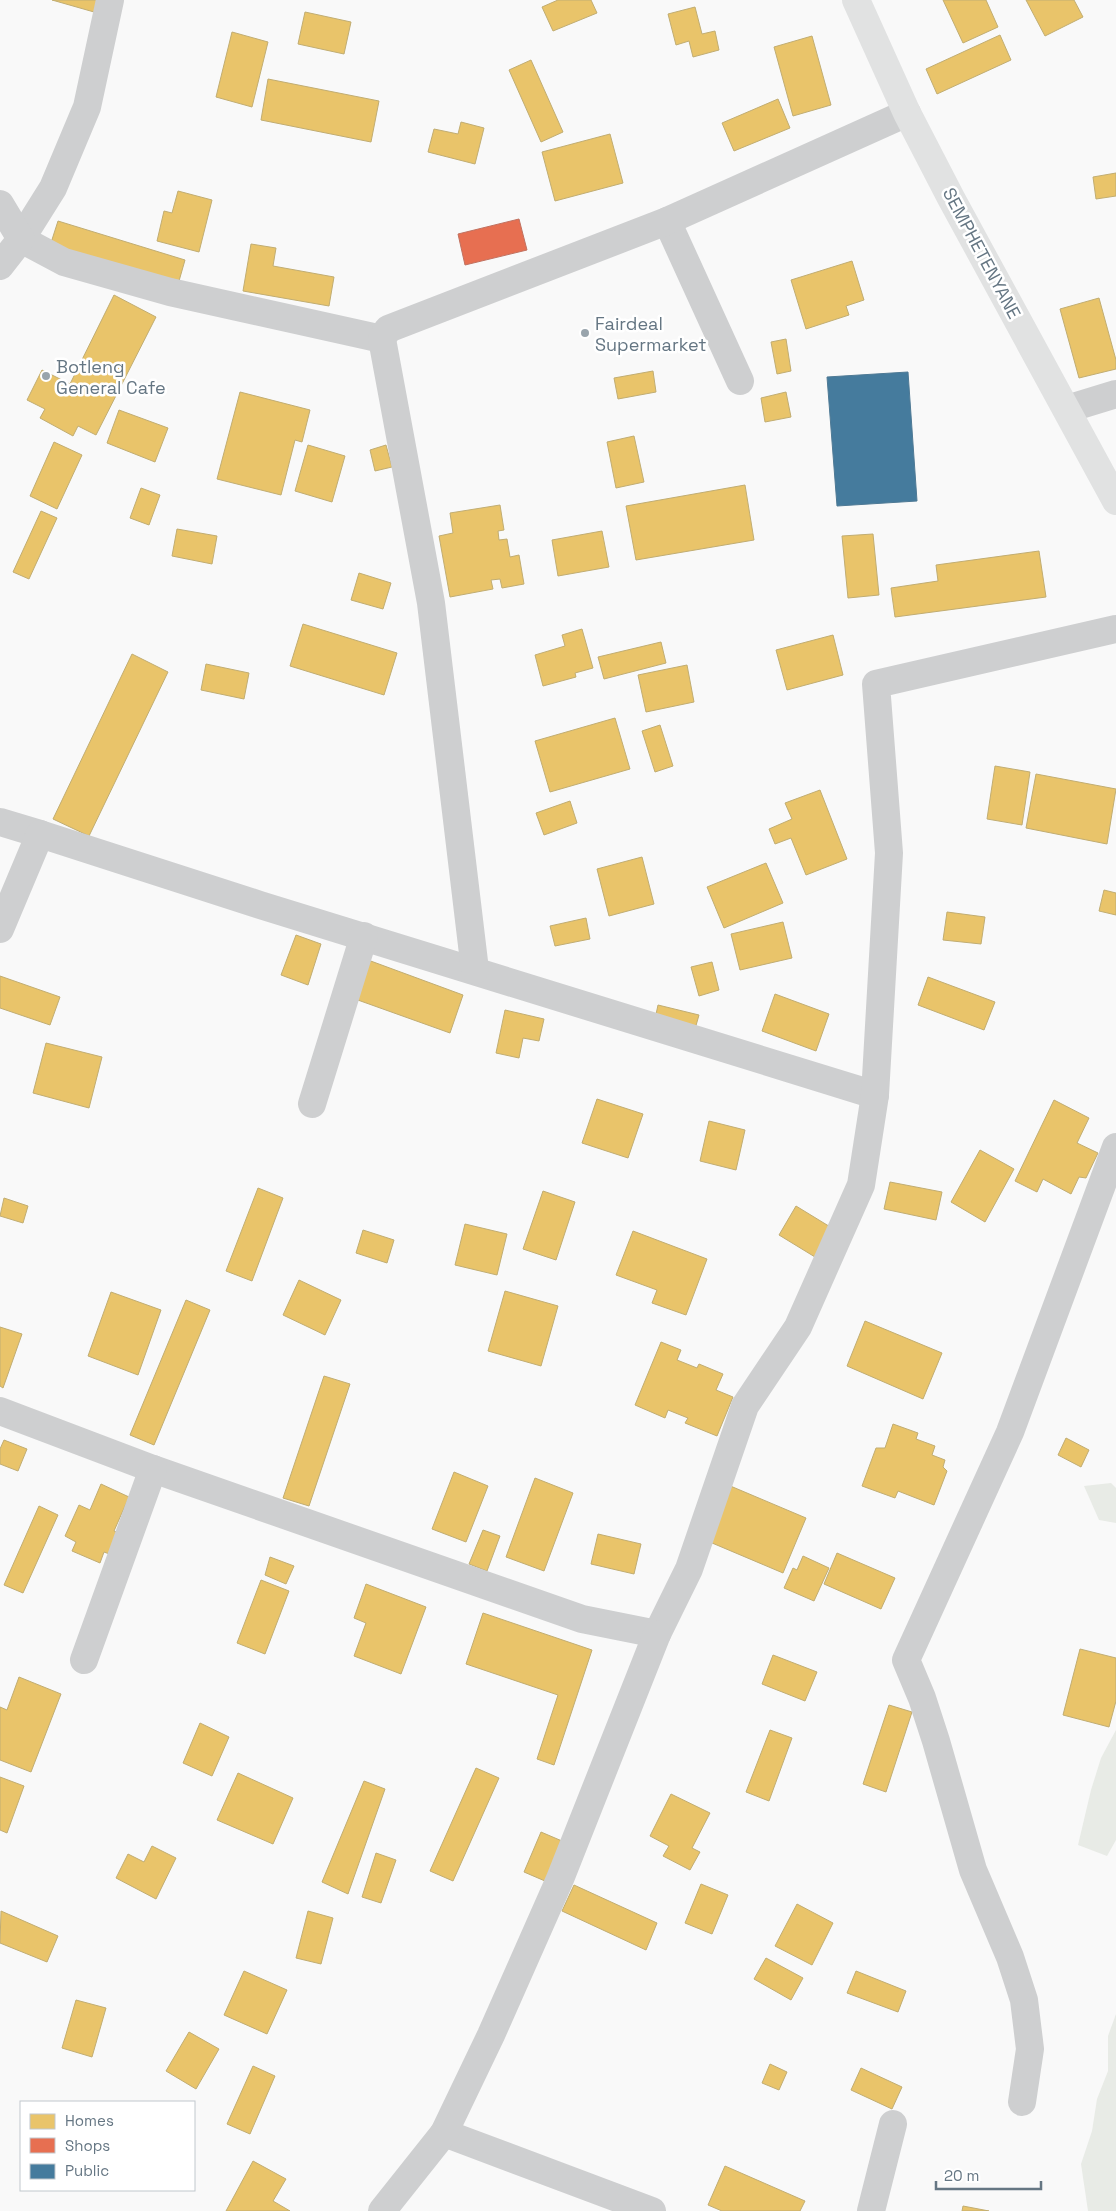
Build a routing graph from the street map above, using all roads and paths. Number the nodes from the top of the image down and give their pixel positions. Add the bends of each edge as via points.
1 (110, 0) edge
2 (856, 0) edge
3 (908, 112) junction
4 (0, 204) edge
5 (667, 221) junction
6 (21, 239) junction
7 (0, 266) edge
8 (382, 339) junction
9 (740, 381) dead end
10 (1116, 394) edge
11 (1068, 409) junction
12 (1116, 501) edge
13 (1116, 629) edge
14 (0, 822) edge
15 (40, 834) junction
16 (0, 929) edge
17 (364, 936) junction
18 (475, 970) junction
19 (875, 1095) junction
20 (312, 1104) dead end
21 (1116, 1147) edge
22 (0, 1411) edge
23 (153, 1469) junction
24 (657, 1634) junction
25 (84, 1660) dead end
26 (1022, 2102) dead end
27 (893, 2124) dead end
28 (444, 2133) junction
29 (382, 2211) edge
30 (652, 2211) edge
31 (871, 2211) edge

1 - 6 street via 87,107 53,188
2 - 3 main road, SEMPHETENYANE
3 - 5 street
3 - 11 main road, SEMPHETENYANE
4 - 6 street
5 - 8 street via 388,329
5 - 9 street
6 - 7 street
6 - 8 street via 64,262 170,292
8 - 18 street via 431,603
10 - 11 street
11 - 12 main road, SEMPHETENYANE
13 - 19 street via 876,684 889,853
14 - 15 street
15 - 16 street
15 - 17 street
17 - 18 street
17 - 20 street
18 - 19 street
19 - 24 street via 861,1185 798,1327 745,1406 688,1569
21 - 26 street via 1010,1432 906,1660 936,1741 973,1870 1010,1957 1024,2000 1030,2049
22 - 23 street
23 - 24 street via 582,1618
23 - 25 street
24 - 28 street via 560,1879
27 - 31 street
28 - 29 street
28 - 30 street

